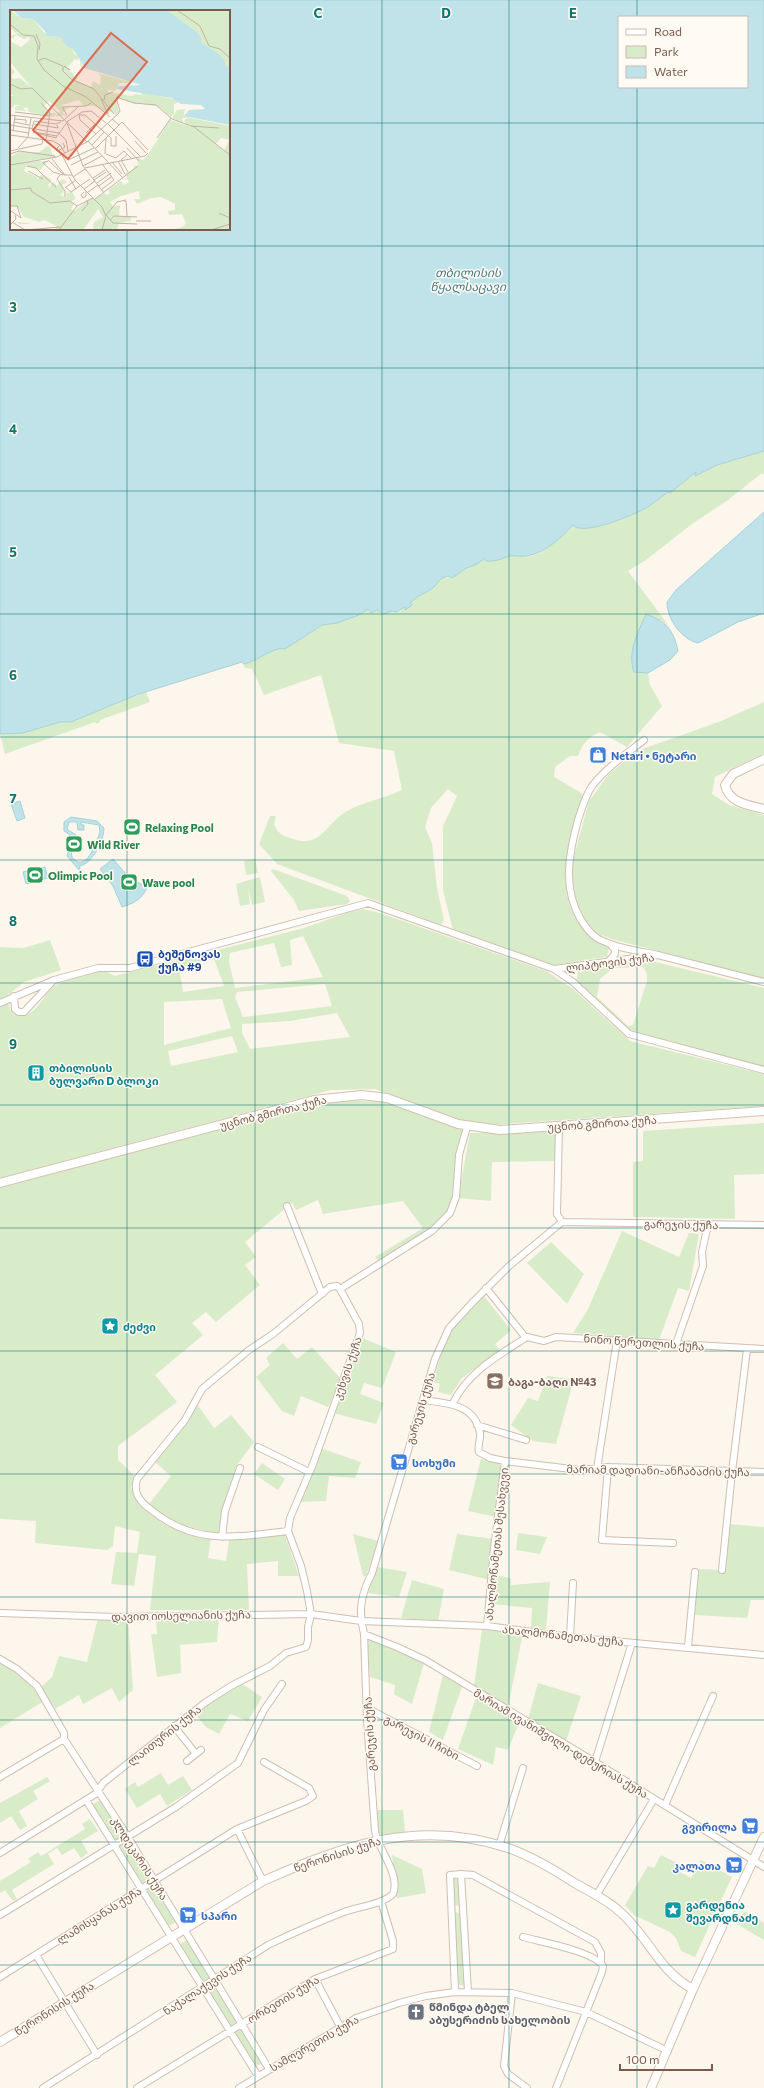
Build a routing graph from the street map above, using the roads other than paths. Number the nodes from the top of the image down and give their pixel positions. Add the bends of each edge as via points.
1 (644, 740) dead end
2 (764, 758) edge
3 (764, 809) edge
4 (611, 944) junction
5 (658, 955) junction
6 (608, 962) junction
7 (576, 966) junction
8 (554, 969) junction
9 (54, 980) junction
10 (573, 982) junction
11 (764, 982) edge
12 (14, 996) junction
13 (0, 1003) edge
14 (764, 1070) edge
15 (764, 1111) edge
16 (559, 1126) junction
17 (467, 1127) junction
18 (0, 1183) edge
19 (287, 1206) dead end
20 (562, 1222) junction
21 (708, 1224) junction
22 (764, 1225) edge
23 (486, 1288) junction
24 (340, 1289) junction
25 (322, 1294) junction
26 (526, 1338) junction
27 (617, 1340) junction
28 (676, 1344) junction
29 (747, 1349) junction
30 (764, 1349) edge
31 (423, 1400) junction
32 (453, 1403) junction
33 (477, 1425) junction
34 (526, 1440) dead end
35 (258, 1447) dead end
36 (505, 1461) junction
37 (608, 1467) junction
38 (240, 1468) dead end
39 (597, 1469) junction
40 (309, 1472) junction
41 (732, 1472) junction
42 (764, 1472) edge
43 (288, 1531) junction
44 (222, 1537) junction
45 (673, 1543) dead end
46 (722, 1570) dead end
47 (695, 1572) dead end
48 (573, 1583) dead end
49 (0, 1614) edge
50 (311, 1614) junction
51 (361, 1621) junction
52 (487, 1626) junction
53 (364, 1634) junction
54 (570, 1637) junction
55 (632, 1643) junction
56 (688, 1647) junction
57 (764, 1655) edge
58 (0, 1659) edge
59 (282, 1684) dead end
60 (713, 1696) dead end
61 (367, 1708) junction
62 (174, 1726) junction
63 (64, 1739) junction
64 (187, 1761) dead end
65 (264, 1762) dead end
66 (595, 1762) junction
67 (477, 1766) dead end
68 (523, 1768) dead end
69 (0, 1777) edge
70 (97, 1793) junction
71 (654, 1799) junction
72 (86, 1800) junction
73 (665, 1805) junction
74 (237, 1829) junction
75 (128, 1837) junction
76 (764, 1837) edge
77 (376, 1840) junction
78 (114, 1845) junction
79 (499, 1846) junction
80 (0, 1853) edge
81 (754, 1860) junction
82 (764, 1867) edge
83 (461, 1874) junction
84 (154, 1880) junction
85 (263, 1881) junction
86 (141, 1889) junction
87 (596, 1896) junction
88 (382, 1901) junction
89 (0, 1916) edge
90 (184, 1928) junction
91 (171, 1936) junction
92 (523, 1937) dead end
93 (36, 1955) junction
94 (601, 1962) junction
95 (0, 1977) edge
96 (214, 1978) junction
97 (315, 1978) junction
98 (202, 1987) junction
99 (693, 1989) junction
100 (456, 1992) junction
101 (468, 1992) junction
102 (512, 1993) junction
103 (65, 2002) junction
104 (586, 2012) junction
105 (242, 2024) junction
106 (340, 2026) junction
107 (229, 2031) junction
108 (0, 2042) edge
109 (668, 2051) junction
110 (97, 2055) junction
111 (269, 2069) junction
112 (258, 2076) junction
113 (43, 2088) edge
114 (137, 2088) edge
115 (239, 2088) edge
116 (527, 2088) edge
117 (556, 2088) edge
118 (651, 2088) edge

1 - 4 street via 610,767 591,787 583,805 568,866 570,894 575,910 585,927 596,937
2 - 3 main road via 734,774 726,785 727,792 737,801
4 - 5 street
4 - 6 street via 616,950
5 - 6 street, ლიპტოვის ქუჩა
5 - 11 street, ლიპტოვის ქუჩა
6 - 7 street, ლიპტოვის ქუჩა
7 - 8 street, ლიპტოვის ქუჩა
7 - 10 street via 571,974
8 - 9 street, ლიპტოვის ქუჩა via 368,903 130,968 98,968
8 - 10 street
9 - 12 street
9 - 12 street via 24,1012 15,1009
10 - 14 street via 629,1034
12 - 13 street
15 - 16 main road, უცნობ გმირთა ქუჩა
16 - 17 main road, უცნობ გმირთა ქუჩა via 500,1130
16 - 20 street via 557,1214
17 - 18 main road, უცნობ გმირთა ქუჩა via 387,1098 344,1096 314,1100
17 - 24 street via 459,1155 456,1197 450,1213 432,1231
19 - 25 street
20 - 21 street, გარეჯის ქუჩა
20 - 23 street, გარეჯის ქუჩა
21 - 22 street, გარეჯის ქუჩა
21 - 28 street via 702,1266
23 - 26 street
23 - 31 street, გარეჯის ქუჩა via 449,1328 435,1359
24 - 25 street via 334,1286
24 - 40 street, კეხვის ქუჩა via 359,1324 360,1333
25 - 44 street via 273,1334 248,1350 202,1389 185,1420 137,1478 134,1487 140,1499 163,1520 183,1530
26 - 27 street, ნინო წერეთლის ქუჩა via 544,1341 556,1337
26 - 32 street via 479,1370 460,1388
27 - 28 street, ნინო წერეთლის ქუჩა
27 - 39 street
28 - 29 street, ნინო წერეთლის ქუჩა
29 - 30 street, ნინო წერეთლის ქუჩა
29 - 41 street
31 - 32 street
31 - 51 street, გარეჯის ქუჩა via 372,1573 362,1591
32 - 33 street via 473,1415
33 - 34 street
33 - 36 street, მარიამ დადიანი-ანჩაბაძის ქუჩა via 480,1434 479,1452 490,1458
35 - 40 street
36 - 39 street, მარიამ დადიანი-ანჩაბაძის ქუჩა via 580,1470
36 - 52 street, ახალმოწამეთას შესახვევი
37 - 39 street, მარიამ დადიანი-ანჩაბაძის ქუჩა
37 - 41 street, მარიამ დადიანი-ანჩაბაძის ქუჩა
37 - 45 street via 602,1540
38 - 44 street via 225,1511
40 - 43 street, კეხვის ქუჩა via 294,1504
41 - 42 street, მარიამ დადიანი-ანჩაბაძის ქუჩა
41 - 46 street
43 - 44 street
43 - 50 street via 308,1591
47 - 56 street
48 - 54 street
49 - 50 street, დავით იოსელიანის ქუჩა
50 - 51 street, დავით იოსელიანის ქუჩა
50 - 62 street, ლაითურის ქუჩა via 306,1647 286,1653 270,1666 231,1686
51 - 52 street, ახალმოწამეთას ქუჩა
51 - 53 street, გარეჯის ქუჩა
52 - 54 street, ახალმოწამეთას ქუჩა
53 - 61 street, გარეჯის ქუჩა
53 - 66 street, მარიამ ივანიშვილი-დემურიას ქუჩა via 425,1660
54 - 55 street, ახალმოწამეთას ქუჩა
55 - 56 street, ახალმოწამეთას ქუჩა
55 - 66 street
56 - 57 street, ახალმოწამეთას ქუჩა
58 - 63 street, კლდეკარის ქუჩა via 37,1686 64,1733
59 - 75 street via 264,1710 238,1762 176,1807
60 - 73 street
61 - 67 street, გარეჯის II ჩიხი
61 - 77 street, გარეჯის ქუჩა
62 - 64 street via 198,1752
62 - 70 street, ლაითურის ქუჩა via 103,1783
63 - 69 street
63 - 70 street, კლდეკარის ქუჩა
65 - 74 street, ლამისყანას ქუჩა via 309,1788 313,1796
66 - 71 street, მარიამ ივანიშვილი-დემურიას ქუჩა
68 - 79 street
70 - 72 street, ლაითურის ქუჩა
70 - 75 street, კლდეკარის ქუჩა
71 - 73 street, მარიამ ივანიშვილი-დემურიას ქუჩა
71 - 87 street
72 - 78 street, კლდეკარის ქუჩა
72 - 80 street, ლაითურის ქუჩა
73 - 81 street, მარიამ ივანიშვილი-დემურიას ქუჩა
74 - 84 street, ლამისყანას ქუჩა
74 - 85 street
75 - 78 street
75 - 84 street, კლდეკარის ქუჩა
76 - 81 main road
77 - 79 main road, წერონისის ქუჩა via 436,1835 472,1839
77 - 85 main road, წერონისის ქუჩა via 302,1864
77 - 88 street via 392,1871 394,1892
78 - 86 street, კლდეკარის ქუჩა
78 - 89 street
79 - 87 main road, წერონისის ქუჩა via 509,1848 550,1868
81 - 82 street, მარიამ ივანიშვილი-დემურიას ქუჩა
81 - 99 main road
83 - 94 street via 473,1875 591,1939 598,1946
83 - 100 street via 450,1875
83 - 101 street
84 - 86 street, ლამისყანას ქუჩა
84 - 90 street, კლდეკარის ქუჩა
85 - 90 main road, წერონისის ქუჩა
86 - 91 street, კლდეკარის ქუჩა
86 - 93 street, ლამისყანას ქუჩა
87 - 99 main road, წერონისის ქუჩა via 618,1909 671,1974
88 - 96 street, ნაქალაქევის ქუჩა via 300,1930
88 - 97 street, ორბეთის ქუჩა via 393,1949
90 - 91 main road, წერონისის ქუჩა
90 - 96 street, კლდეკარის ქუჩა
91 - 98 street, კლდეკარის ქუჩა
91 - 103 main road, წერონისის ქუჩა
92 - 94 street via 564,1947
93 - 95 street, ლამისყანას ქუჩა
93 - 103 street
94 - 104 street via 602,1972
96 - 98 street, ნაქალაქევის ქუჩა
96 - 105 street, კლდეკარის ქუჩა
97 - 105 street, ორბეთის ქუჩა
97 - 106 street
98 - 107 street, კლდეკარის ქუჩა
98 - 110 street, ნაქალაქევის ქუჩა
99 - 109 main road
100 - 101 street, სამღერეთის ქუჩა
100 - 106 street, სამღერეთის ქუჩა via 426,1996 377,2009
101 - 102 street, სამღერეთის ქუჩა
102 - 104 street, სამღერეთის ქუჩა
102 - 116 street via 504,2066 508,2074
103 - 108 main road, წერონისის ქუჩა
103 - 110 street
104 - 109 street, სამღერეთის ქუჩა
104 - 117 street
105 - 107 street, ორბეთის ქუჩა
105 - 111 street, კლდეკარის ქუჩა
106 - 111 street, სამღერეთის ქუჩა
107 - 112 street, კლდეკარის ქუჩა
107 - 114 street, ორბეთის ქუჩა
109 - 118 main road
110 - 113 street, ნაქალაქევის ქუჩა
111 - 112 street, სამღერეთის ქუჩა
112 - 115 street, სამღერეთის ქუჩა

